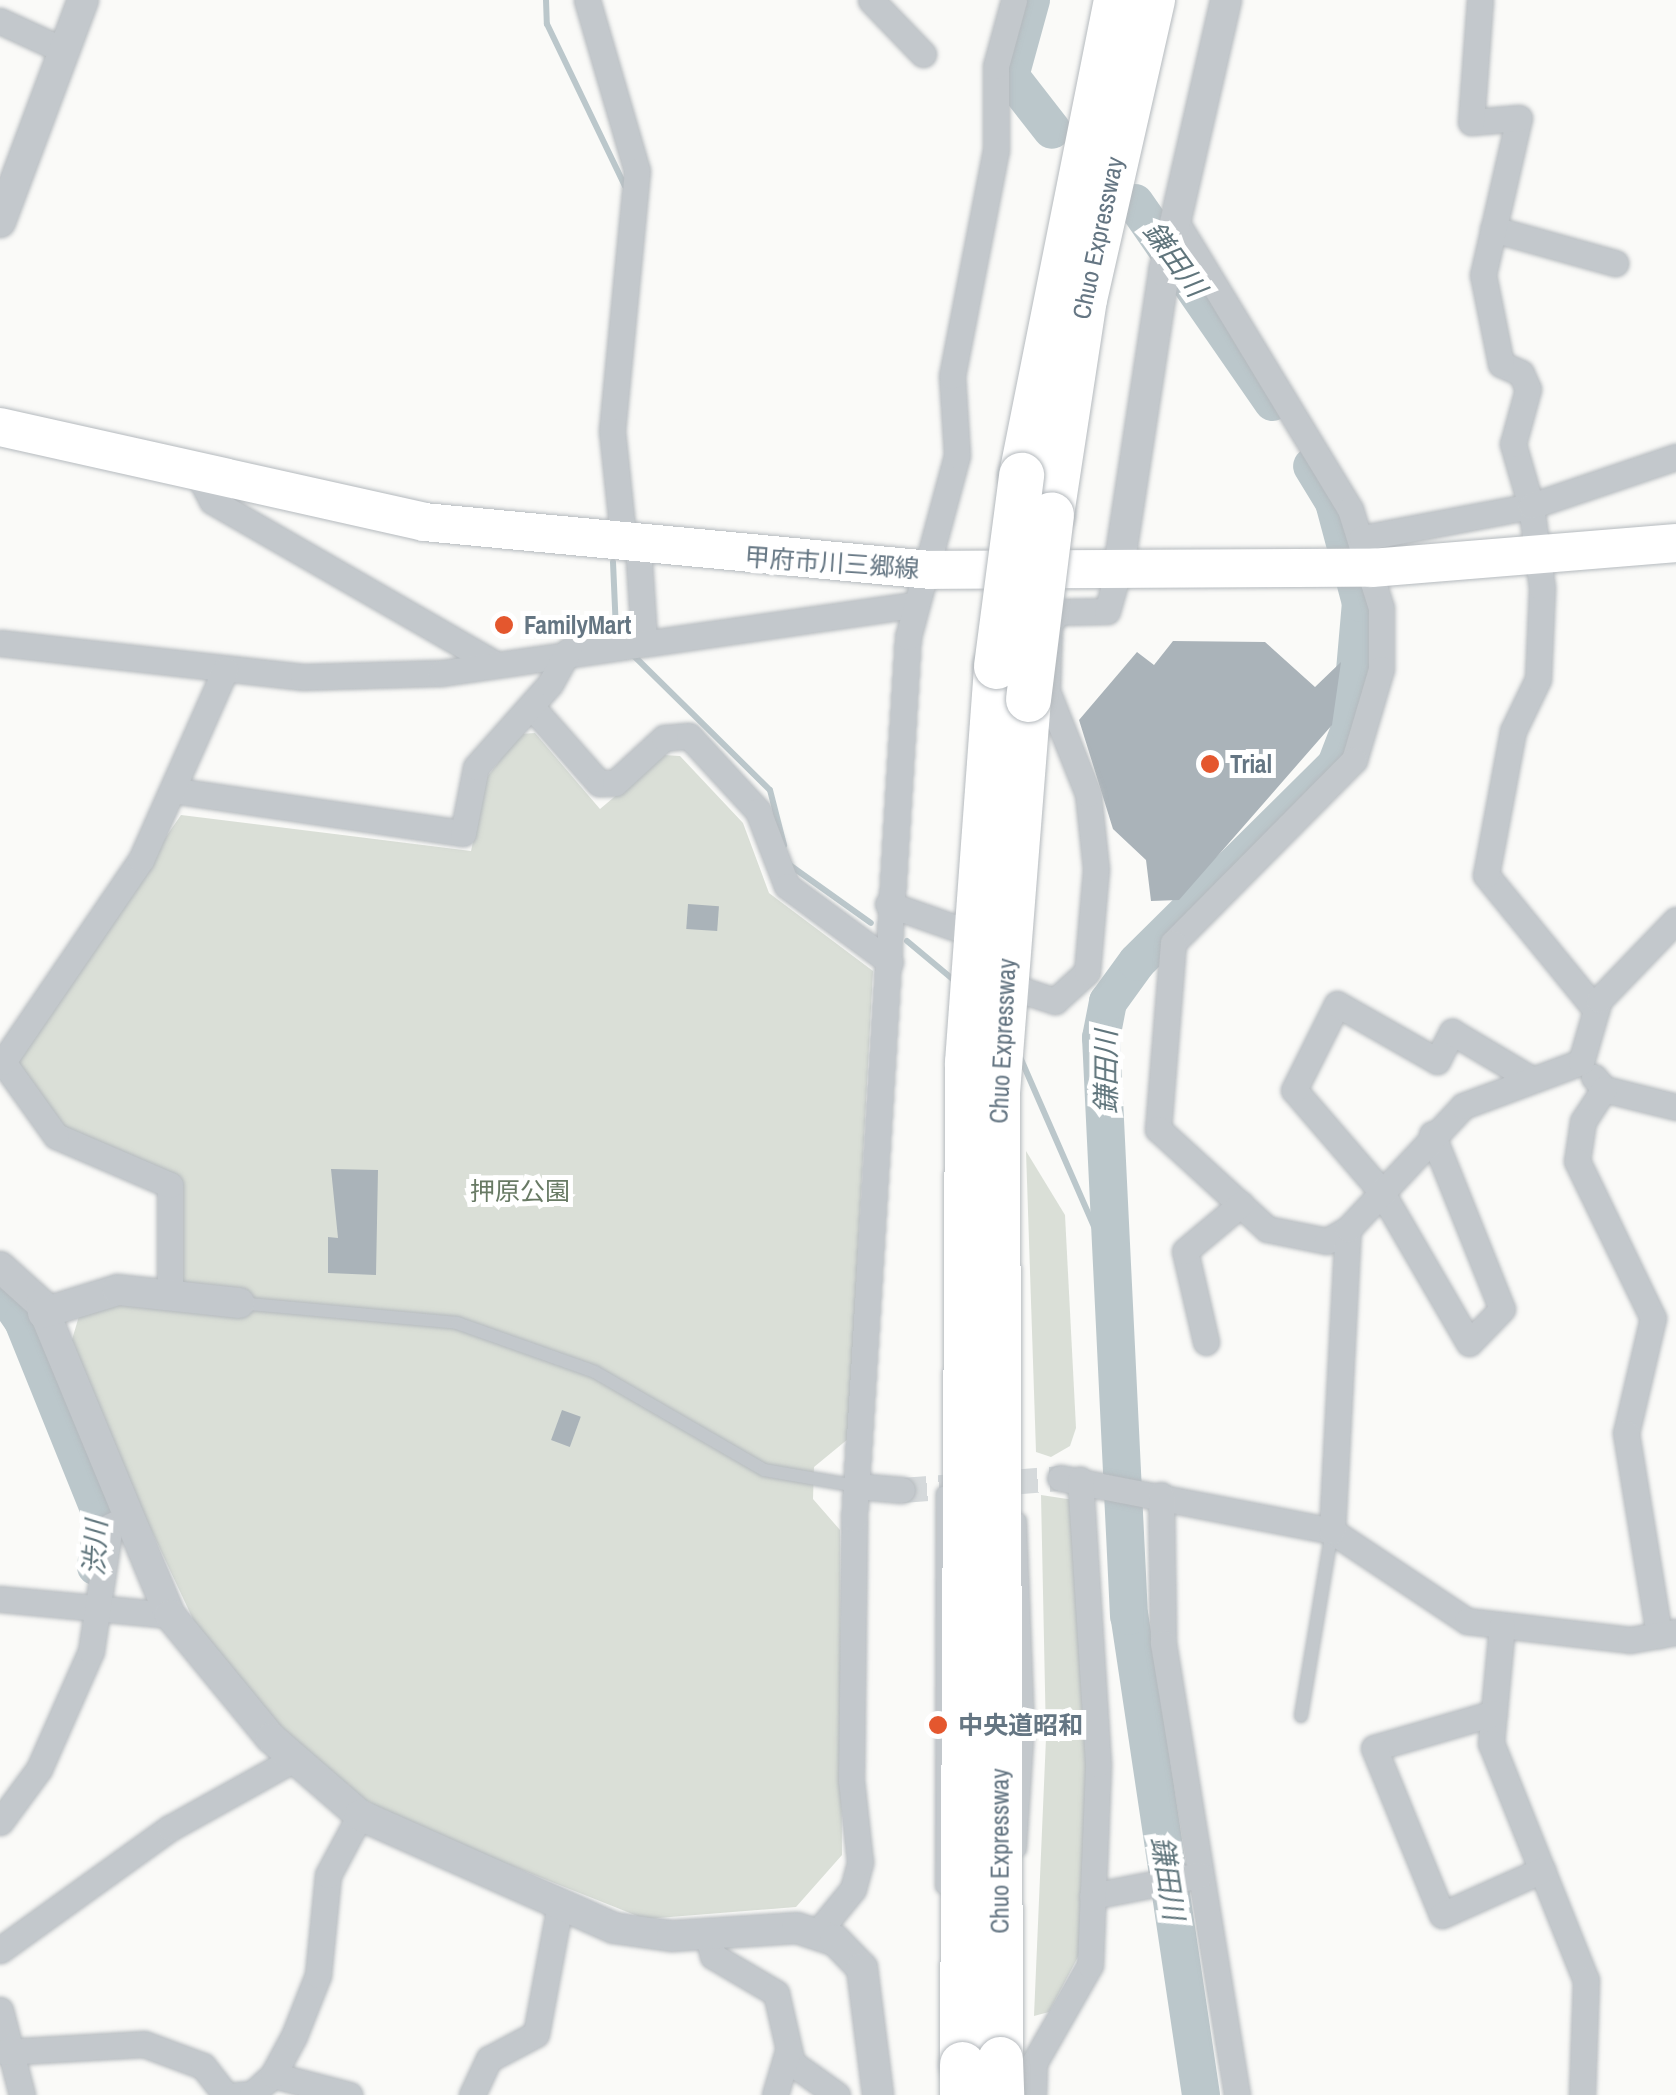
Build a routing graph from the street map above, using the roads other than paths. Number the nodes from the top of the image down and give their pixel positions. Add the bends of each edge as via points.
1 (83, 0) edge
2 (587, 0) edge
3 (871, 0) edge
4 (1014, 0) edge
5 (1116, 0) edge
6 (1152, 0) edge
7 (1226, 0) edge
8 (1480, 0) edge
9 (0, 21) edge
10 (65, 50) junction
11 (923, 54) dead end
12 (0, 222) edge
13 (1176, 223) junction
14 (1493, 229) junction
15 (1616, 263) dead end
16 (0, 427) edge
17 (1676, 458) edge
18 (200, 478) junction
19 (1531, 506) junction
20 (1676, 543) edge
21 (631, 546) junction
22 (1367, 553) junction
23 (1540, 555) junction
24 (930, 570) junction
25 (1118, 573) junction
26 (913, 605) junction
27 (644, 637) junction
28 (0, 643) edge
29 (568, 650) junction
30 (494, 663) junction
31 (225, 670) junction
32 (531, 706) junction
33 (178, 791) junction
34 (888, 904) junction
35 (1676, 920) edge
36 (962, 940) junction
37 (890, 962) junction
38 (1012, 987) junction
39 (1596, 1010) junction
40 (2, 1055) edge
41 (1581, 1062) junction
42 (1531, 1079) junction
43 (1604, 1089) junction
44 (982, 1098) junction
45 (1676, 1106) edge
46 (1432, 1134) junction
47 (1380, 1191) junction
48 (984, 1194) junction
49 (1240, 1204) junction
50 (1348, 1229) junction
51 (0, 1267) edge
52 (170, 1296) junction
53 (239, 1303) joint
54 (43, 1313) junction
55 (1206, 1342) dead end
56 (945, 1445) dead end
57 (944, 1465) dead end
58 (857, 1486) junction
59 (1018, 1487) dead end
60 (902, 1490) tunnel mouth
61 (1156, 1494) junction
62 (1019, 1507) dead end
63 (125, 1519) junction
64 (1332, 1531) junction
65 (0, 1599) edge
66 (91, 1610) junction
67 (170, 1615) junction
68 (1502, 1626) junction
69 (1668, 1633) edge
70 (1494, 1712) junction
71 (1300, 1716) dead end
72 (294, 1759) junction
73 (360, 1815) junction
74 (0, 1822) edge
75 (1542, 1870) junction
76 (1200, 1875) junction
77 (1092, 1896) junction
78 (560, 1904) junction
79 (708, 1932) junction
80 (818, 1932) junction
81 (0, 1950) edge
82 (2, 2029) edge
83 (788, 2050) junction
84 (273, 2075) junction
85 (990, 2084) edge
86 (22, 2095) edge
87 (226, 2095) edge
88 (236, 2095) edge
89 (349, 2095) edge
90 (472, 2095) edge
91 (775, 2095) edge
92 (837, 2095) edge
93 (878, 2095) edge
94 (1237, 2095) edge
95 (1582, 2095) edge

1 - 10 street
2 - 21 street via 637,171 612,431
3 - 11 street
4 - 24 street via 996,66 996,150 952,376 957,456
5 - 36 highway, Chuo Expressway, bridge via 1020,475
6 - 38 highway, Chuo Expressway, bridge via 1084,299 1052,514 1028,698
7 - 13 street
8 - 14 street via 1471,122 1519,118
9 - 10 street
10 - 12 street
13 - 22 street via 1278,381
13 - 25 street
14 - 15 street
14 - 19 street via 1483,275 1502,364 1521,373 1528,389 1513,444
16 - 18 main road, 甲府市川三郷線
17 - 19 street
18 - 21 main road, 甲府市川三郷線 via 424,522
18 - 30 street via 212,500
19 - 22 street
19 - 23 street
20 - 23 main road, 甲府市川三郷線
21 - 24 main road, 甲府市川三郷線
21 - 27 street
22 - 23 main road, 甲府市川三郷線
22 - 25 main road, 甲府市川三郷線
22 - 49 street via 1381,669 1354,760 1173,944 1158,1129
23 - 39 street via 1538,679 1513,731 1486,875
24 - 25 main road, 甲府市川三郷線
24 - 26 street
25 - 38 street via 1106,611 1058,612 1049,625 1047,691 1088,794 1096,870 1086,972 1054,1000
26 - 27 street
26 - 34 street
27 - 29 street
28 - 31 street
29 - 30 street
29 - 32 street
30 - 31 street via 303,677
31 - 33 street
32 - 33 street via 476,766 463,834
32 - 37 street via 599,783 615,783 664,738 689,736 758,811 787,886
33 - 40 street
34 - 36 street
34 - 37 street
35 - 39 street
36 - 44 highway, Chuo Expressway
37 - 58 street
38 - 44 highway, Chuo Expressway
39 - 41 street
40 - 52 street via 56,1136 170,1185
41 - 42 street
41 - 43 street
42 - 46 street via 1463,1106
42 - 47 street via 1452,1032 1437,1061 1337,1004 1294,1090
43 - 45 street
43 - 69 street via 1583,1121 1577,1161 1653,1318 1627,1449
44 - 48 highway, Chuo Expressway
46 - 47 street
46 - 47 street via 1502,1309 1468,1342
47 - 50 street
48 - 56 lane
48 - 59 lane
48 - 85 highway, Chuo Expressway
49 - 50 street via 1291,1236 1327,1241
49 - 55 street via 1185,1251
50 - 64 street
51 - 54 street
52 - 53 street
52 - 54 street via 85,1294
53 - 58 lane via 457,1323 594,1372 764,1470
54 - 63 street
57 - 85 lane via 939,1862
58 - 60 street
58 - 80 street via 851,1780 860,1862 852,1888
61 - 64 street
61 - 76 street via 1163,1643
61 - 77 street via 1079,1480 1098,1764
62 - 85 lane via 1028,1724
63 - 66 street via 110,1526
63 - 67 street
64 - 68 street via 1467,1621
64 - 71 lane
65 - 66 street
66 - 67 street
66 - 74 street via 91,1651 38,1768
67 - 72 street
68 - 69 street
68 - 70 street
70 - 75 street via 1491,1743
70 - 75 street via 1374,1748 1442,1915
72 - 73 street
72 - 81 street via 170,1828
73 - 78 street
73 - 84 street via 328,1874 318,1975
75 - 95 street via 1586,1980
76 - 77 street
76 - 94 street
77 - 85 street via 1090,1964 1034,2063
78 - 79 street via 638,1934
78 - 90 street via 536,2034 490,2059
79 - 80 street
79 - 83 street via 713,1956 776,1993
80 - 93 street via 862,1968
82 - 86 street
82 - 87 street via 144,2044 203,2066
83 - 91 street
83 - 92 street via 807,2079
84 - 88 street via 252,2094
84 - 89 street

